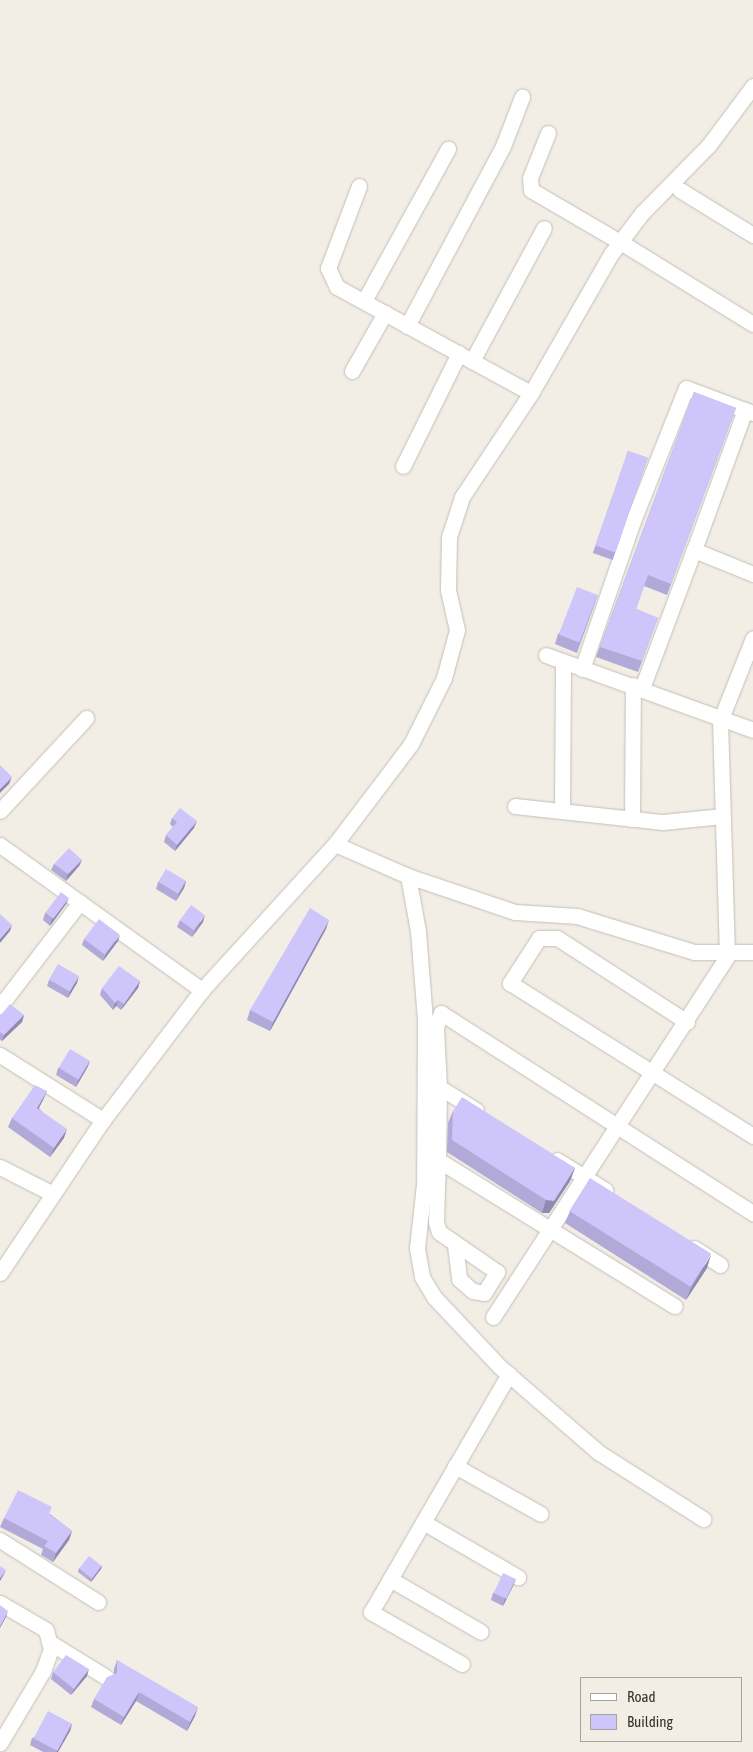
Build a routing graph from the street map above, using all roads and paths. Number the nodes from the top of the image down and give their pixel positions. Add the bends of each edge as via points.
1 (753, 86) edge
2 (522, 97) dead end
3 (548, 134) dead end
4 (448, 150) dead end
5 (359, 186) dead end
6 (680, 190) dead end
7 (544, 228) dead end
8 (753, 235) edge
9 (624, 244) junction
10 (364, 300) junction
11 (385, 313) junction
12 (753, 324) edge
13 (407, 326) junction
14 (465, 357) junction
15 (352, 372) dead end
16 (531, 393) junction
17 (749, 412) edge
18 (403, 466) dead end
19 (694, 550) junction
20 (753, 574) edge
21 (753, 638) edge
22 (546, 655) dead end
23 (563, 662) junction
24 (582, 669) junction
25 (637, 687) junction
26 (86, 718) dead end
27 (720, 721) junction
28 (753, 730) edge
29 (515, 806) dead end
30 (0, 811) edge
31 (562, 811) junction
32 (723, 816) junction
33 (632, 819) junction
34 (335, 844) junction
35 (0, 846) edge
36 (408, 876) junction
37 (80, 902) junction
38 (753, 952) edge
39 (727, 956) junction
40 (202, 990) junction
41 (0, 1006) edge
42 (687, 1022) junction
43 (0, 1055) edge
44 (652, 1069) junction
45 (439, 1087) junction
46 (491, 1119) edge
47 (103, 1120) junction
48 (617, 1122) junction
49 (753, 1136) edge
50 (541, 1150) edge
51 (438, 1160) junction
52 (0, 1167) edge
53 (582, 1175) junction
54 (53, 1194) junction
55 (623, 1201) edge
56 (753, 1213) edge
57 (548, 1228) junction
58 (679, 1238) edge
59 (455, 1245) dead end
60 (720, 1265) dead end
61 (0, 1273) edge
62 (674, 1306) dead end
63 (493, 1317) dead end
64 (509, 1374) junction
65 (456, 1466) junction
66 (541, 1514) dead end
67 (703, 1519) dead end
68 (423, 1522) junction
69 (0, 1540) edge
70 (518, 1577) dead end
71 (390, 1579) junction
72 (98, 1602) dead end
73 (0, 1603) edge
74 (481, 1632) dead end
75 (49, 1642) junction
76 (462, 1664) dead end
77 (106, 1677) edge
78 (0, 1743) edge

1 - 9 street via 709,145 642,213
2 - 13 street via 503,146
3 - 9 street via 530,178 531,190
4 - 10 street
5 - 10 street via 328,268 337,287
6 - 8 street
7 - 14 street
9 - 12 street
9 - 16 street
10 - 11 street
11 - 13 street
11 - 15 street
13 - 14 street
14 - 16 street
14 - 18 street
16 - 34 street via 462,498 449,537 448,590 456,630 444,678 411,744
17 - 19 street
17 - 24 street via 686,388 633,521
19 - 20 street
19 - 25 street
21 - 27 street
22 - 23 street
23 - 24 street
23 - 31 street
24 - 25 street
25 - 27 street
25 - 33 street
26 - 30 street
27 - 28 street
27 - 32 street
29 - 31 street
31 - 33 street
32 - 33 street via 663,822
32 - 39 street
34 - 36 street
34 - 40 street
35 - 37 street
36 - 39 street via 515,912 577,916 694,952
36 - 64 street via 418,931 425,1019 424,1184 417,1248 422,1277 434,1298
37 - 40 street
37 - 41 street
38 - 39 street
39 - 42 street
40 - 47 street
42 - 44 street
42 - 44 street via 557,938 539,938 510,983
43 - 47 street
44 - 48 street
44 - 49 street
45 - 46 street
45 - 48 street via 436,1027 441,1014
45 - 51 street
47 - 54 street
48 - 53 street
48 - 56 street
50 - 53 street
51 - 57 street
51 - 59 street via 436,1222 439,1232
52 - 54 street
53 - 55 street
53 - 57 street
54 - 61 street
57 - 62 street
57 - 63 street
58 - 60 street
64 - 65 street
64 - 67 street via 598,1452
65 - 66 street
65 - 68 street
68 - 70 street
68 - 71 street
69 - 72 street
71 - 74 street
71 - 76 street via 371,1612
73 - 75 street via 42,1627
75 - 77 street
75 - 78 street via 48,1662

